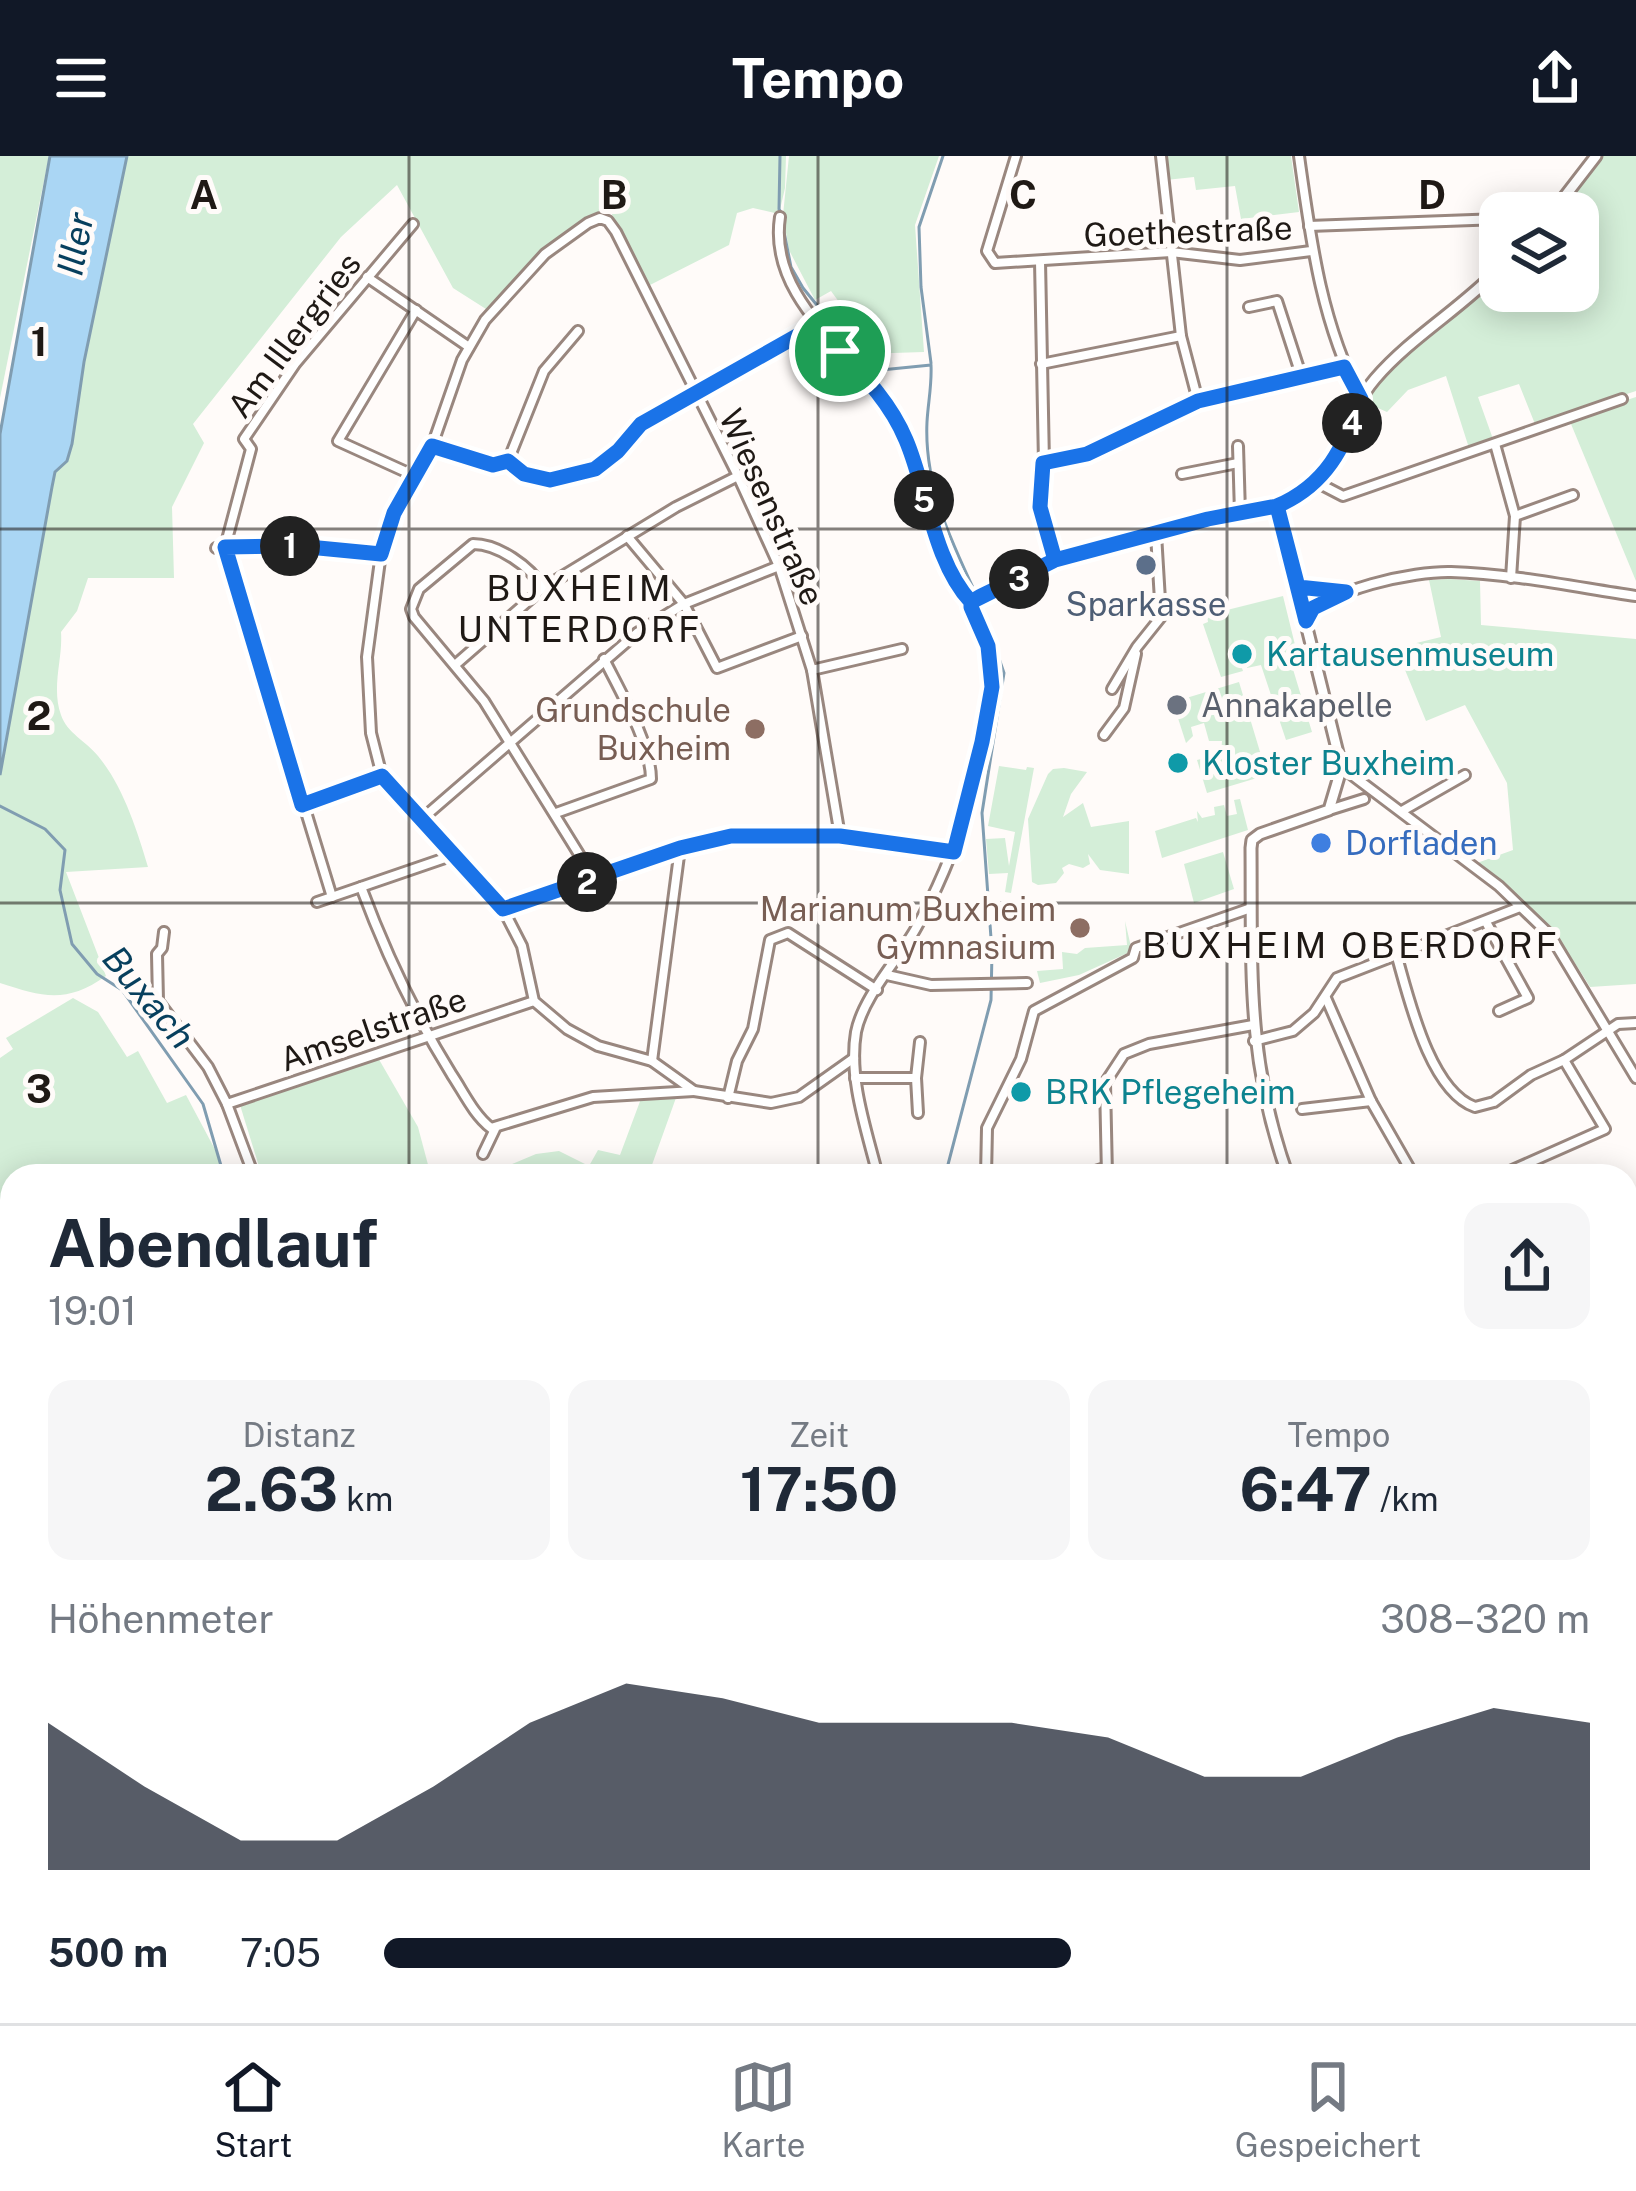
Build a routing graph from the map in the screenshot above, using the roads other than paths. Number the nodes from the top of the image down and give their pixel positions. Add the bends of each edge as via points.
1 (1016, 156) edge
2 (1161, 156) edge
3 (1299, 156) edge
4 (1596, 156) edge
5 (1568, 192) edge
6 (780, 217) dead end
7 (1479, 220) edge
8 (413, 224) dead end
9 (1309, 226) junction
10 (1311, 250) junction
11 (1171, 252) junction
12 (1040, 261) junction
13 (367, 277) junction
14 (1479, 290) edge
15 (1249, 307) dead end
16 (416, 310) junction
17 (818, 324) junction
18 (578, 331) dead end
19 (1181, 336) junction
20 (469, 347) junction
21 (1041, 364) junction
22 (1344, 367) junction
23 (1302, 378) junction
24 (694, 395) junction
25 (1622, 398) dead end
26 (1361, 399) junction
27 (1198, 401) junction
28 (1495, 444) junction
29 (432, 446) junction
30 (1238, 446) dead end
31 (508, 461) junction
32 (1043, 463) junction
33 (1238, 463) junction
34 (1182, 474) dead end
35 (415, 476) junction
36 (738, 476) junction
37 (1318, 483) junction
38 (1573, 495) dead end
39 (1277, 506) junction
40 (1240, 513) junction
41 (1515, 516) junction
42 (1156, 534) junction
43 (626, 536) junction
44 (220, 547) junction
45 (381, 554) junction
46 (1055, 560) junction
47 (779, 566) junction
48 (1511, 578) junction
49 (543, 587) junction
50 (1298, 587) junction
51 (1346, 592) junction
52 (1636, 596) edge
53 (971, 602) junction
54 (684, 604) junction
55 (1306, 621) junction
56 (802, 636) junction
57 (1137, 646) junction
58 (902, 649) dead end
59 (604, 659) junction
60 (455, 664) junction
61 (812, 670) junction
62 (1112, 689) dead end
63 (1104, 735) dead end
64 (510, 740) junction
65 (1340, 766) junction
66 (1465, 775) dead end
67 (382, 776) junction
68 (1364, 799) dead end
69 (302, 805) junction
70 (1330, 810) junction
71 (1402, 811) junction
72 (556, 813) junction
73 (423, 818) junction
74 (840, 836) junction
75 (680, 848) junction
76 (954, 852) junction
77 (454, 855) junction
78 (595, 880) junction
79 (361, 887) junction
80 (332, 897) junction
81 (317, 902) dead end
82 (1522, 907) junction
83 (1251, 908) junction
84 (503, 909) junction
85 (1486, 922) junction
86 (164, 932) dead end
87 (1396, 957) junction
88 (887, 975) junction
89 (1027, 983) dead end
90 (877, 990) junction
91 (1326, 996) junction
92 (534, 1001) junction
93 (1499, 1011) dead end
94 (1636, 1023) edge
95 (1253, 1025) junction
96 (1608, 1030) junction
97 (426, 1035) junction
98 (1254, 1041) junction
99 (920, 1042) dead end
100 (854, 1058) junction
101 (1564, 1060) junction
102 (652, 1061) junction
103 (855, 1078) junction
104 (916, 1078) junction
105 (1636, 1078) edge
106 (694, 1090) junction
107 (728, 1098) junction
108 (1371, 1101) junction
109 (227, 1104) junction
110 (1302, 1108) dead end
111 (918, 1113) dead end
112 (495, 1129) junction
113 (483, 1154) dead end
114 (250, 1164) edge
115 (875, 1164) edge
116 (986, 1164) edge
117 (1106, 1164) edge
118 (1284, 1164) edge
119 (1406, 1164) edge
120 (1526, 1164) edge

1 - 12 street, Goethestraße via 986,251 995,262
2 - 11 street
3 - 9 street
4 - 5 street
6 - 17 street via 784,269
7 - 9 street
8 - 13 street, Am Illergries
9 - 10 street
10 - 11 street, Goethestraße via 1240,260
10 - 22 street
11 - 12 street, Goethestraße
11 - 19 street
12 - 21 street
13 - 16 street
13 - 44 street, Am Illergries via 244,439 251,449
14 - 26 street via 1387,366
15 - 23 street via 1281,300
16 - 20 street
16 - 35 street via 338,441
17 - 24 street
17 - 53 street via 898,423 930,519
18 - 31 street via 544,371
19 - 21 street
19 - 27 street
20 - 24 street, Wiesenstraße via 530,267 604,218
20 - 29 street
21 - 32 street
22 - 23 street
22 - 26 street
23 - 27 street
24 - 31 street via 641,424 582,475 540,478
24 - 36 street, Wiesenstraße
25 - 28 street
26 - 37 street
27 - 32 street via 1087,454
28 - 37 street via 1343,496
28 - 41 street
29 - 31 street via 493,465
29 - 35 street
30 - 33 street
32 - 46 street via 1040,507
33 - 34 street
33 - 40 street
35 - 45 street
36 - 43 street
36 - 47 street, Wiesenstraße
37 - 39 street
38 - 41 street
39 - 40 street
39 - 50 street
40 - 42 street
41 - 48 street
42 - 46 street
42 - 57 street via 1161,617
43 - 49 street
43 - 54 street
44 - 45 street
44 - 69 street
45 - 67 street via 367,657
46 - 53 street
47 - 54 street
47 - 56 street, Wiesenstraße
48 - 51 street via 1446,572
48 - 52 street
49 - 60 street
49 - 60 street via 493,547 472,544 458,553 410,604
50 - 51 street
50 - 55 street
51 - 55 street via 1313,608
53 - 76 street via 992,687
54 - 56 street via 717,668
54 - 59 street
55 - 65 street
56 - 61 street, Wiesenstraße
57 - 62 street
57 - 63 street via 1124,708
58 - 61 street
59 - 64 street
59 - 72 street via 651,779
60 - 64 street
61 - 74 street, Wiesenstraße
64 - 72 street
64 - 73 street
65 - 70 street
65 - 71 street
66 - 71 street
67 - 69 street
67 - 73 street
68 - 70 street
69 - 80 street
70 - 83 street via 1252,840
71 - 82 street
72 - 78 street
73 - 77 street
74 - 75 street via 731,836
74 - 76 street
75 - 78 street
75 - 102 street
76 - 88 street
77 - 79 street
77 - 84 street
78 - 84 street
79 - 80 street
79 - 97 street
80 - 81 street
82 - 85 street
82 - 96 street via 1550,935
83 - 95 street
83 - 116 street via 1136,948 1133,958 1034,1011 987,1128
84 - 92 street via 522,946
85 - 87 street
85 - 93 street via 1528,998
86 - 109 street via 158,1001
87 - 91 street via 1337,978
87 - 101 street via 1431,1057 1466,1103 1494,1102
88 - 89 street via 932,985
88 - 90 street
90 - 100 street via 857,1028
90 - 107 street via 788,933 770,940 753,1029
91 - 98 street via 1293,1031
91 - 108 street
92 - 97 street, Amselstraße
92 - 102 street via 598,1046
94 - 96 street
95 - 98 street
95 - 117 street via 1124,1054 1106,1083
96 - 101 street
96 - 105 street
97 - 109 street, Amselstraße
97 - 112 street via 478,1116
98 - 118 street
99 - 104 street
100 - 103 street
100 - 107 street via 785,1102
101 - 120 street via 1605,1129
102 - 106 street
103 - 104 street
103 - 115 street
104 - 111 street
106 - 107 street
106 - 112 street via 604,1095
108 - 110 street
108 - 119 street
109 - 114 street
112 - 113 street

